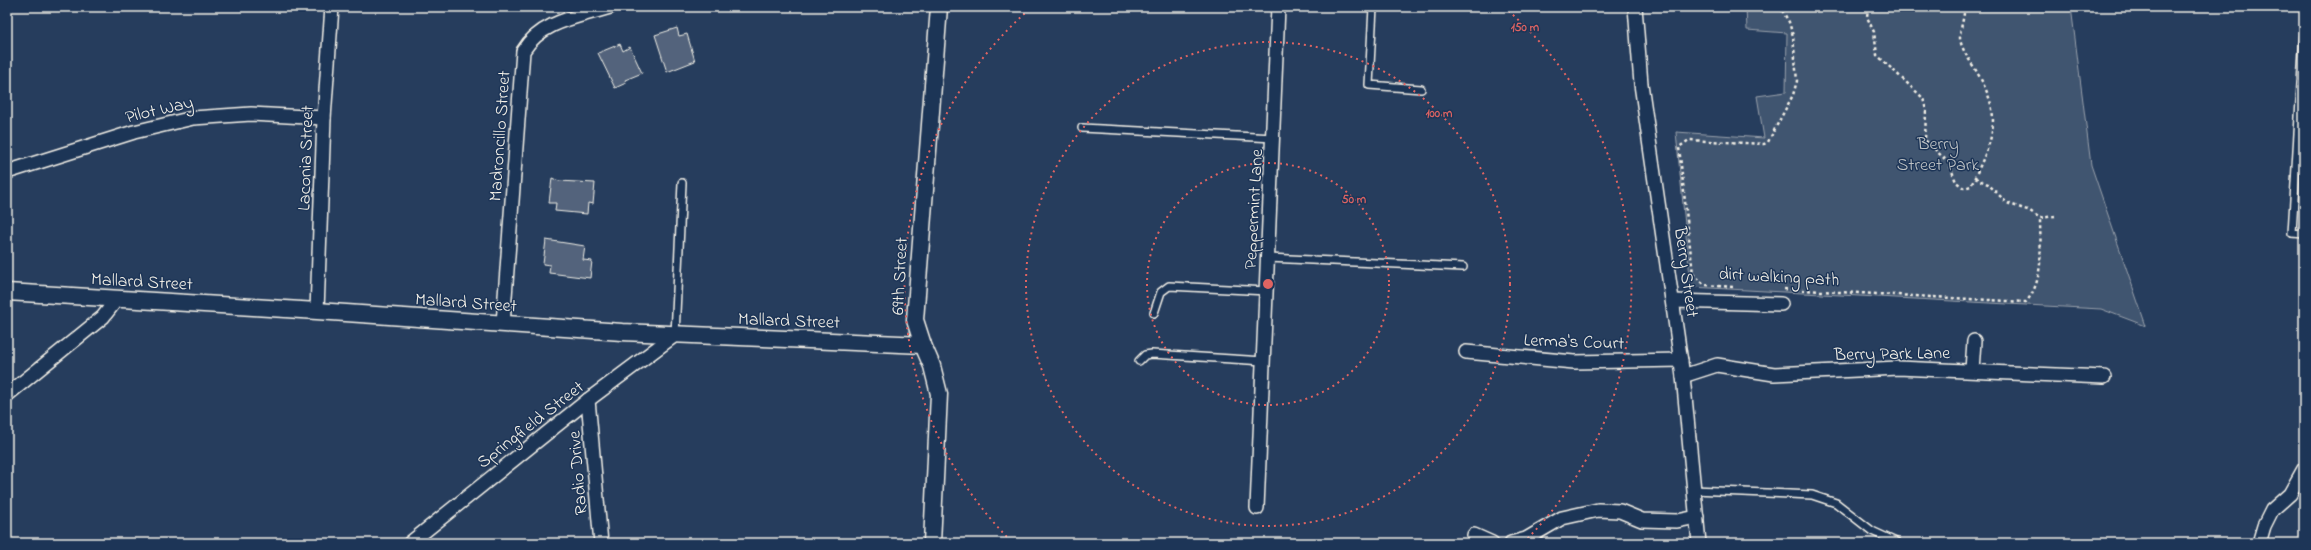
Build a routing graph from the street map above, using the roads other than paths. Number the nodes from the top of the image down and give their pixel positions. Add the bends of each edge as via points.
1 (332, 7) edge
2 (610, 7) edge
3 (939, 7) edge
4 (1278, 7) edge
5 (1373, 7) edge
6 (1634, 7) edge
7 (2304, 34) edge
8 (1421, 89) dead end
9 (324, 118) junction
10 (1082, 128) dead end
11 (1274, 138) junction
12 (7, 172) edge
13 (682, 183) dead end
14 (2304, 234) edge
15 (1268, 258) junction
16 (1463, 267) dead end
17 (1267, 290) junction
18 (7, 292) edge
19 (117, 299) junction
20 (1673, 301) junction
21 (1781, 304) dead end
22 (317, 311) junction
23 (1154, 313) dead end
24 (504, 324) junction
25 (675, 335) junction
26 (1974, 341) dead end
27 (922, 345) junction
28 (1466, 352) dead end
29 (1681, 360) junction
30 (1139, 361) dead end
31 (1264, 361) junction
32 (1972, 370) junction
33 (1683, 376) junction
34 (2104, 377) dead end
35 (7, 395) edge
36 (588, 400) junction
37 (2304, 469) edge
38 (1693, 490) junction
39 (1257, 508) dead end
40 (1697, 517) junction
41 (1474, 535) dead end
42 (410, 543) edge
43 (601, 543) edge
44 (932, 543) edge
45 (1492, 543) edge
46 (1511, 543) edge
47 (1699, 543) edge
48 (1898, 543) edge
49 (2259, 543) edge

1 - 9 street, Laconia Street
2 - 24 street, Madroncillo Street via 545,27 530,39 523,51
3 - 27 street, 69th Street via 915,320
4 - 11 street, Peppermint Lane
5 - 8 lane via 1369,85
6 - 20 street, Berry Street via 1641,84
7 - 14 lane via 2292,233
9 - 12 street, Pilot Way via 251,114 193,118 134,132
9 - 22 street, Laconia Street
10 - 11 lane
11 - 15 street, Peppermint Lane
13 - 25 lane
15 - 16 lane
15 - 17 street, Peppermint Lane
17 - 23 lane via 1169,286 1161,292
17 - 31 street, Peppermint Lane
18 - 19 street, Mallard Street
19 - 22 street, Mallard Street
19 - 35 street via 103,317
20 - 21 street
20 - 29 street, Berry Street
22 - 24 street, Mallard Street
24 - 25 street, Mallard Street
25 - 27 street, Mallard Street
25 - 36 street, Springfield Street
26 - 32 street
27 - 44 street, 69th Street via 932,366 939,394
28 - 29 street, Lerma's Court via 1574,362
29 - 33 street, Berry Street
30 - 31 lane via 1145,355 1152,354
31 - 39 street, Peppermint Lane
32 - 33 street, Berry Park Lane via 1898,368 1774,374 1717,365
32 - 34 street, Berry Park Lane
33 - 38 street, Berry Street
36 - 42 street, Springfield Street
36 - 43 street, Radio Drive
37 - 49 street via 2290,494 2272,510
38 - 40 street, Berry Street
38 - 48 lane via 1812,495 1836,503 1872,531
40 - 46 street via 1677,521 1642,520 1620,511 1598,510 1562,518 1526,538
40 - 47 street, Berry Street
41 - 45 street

